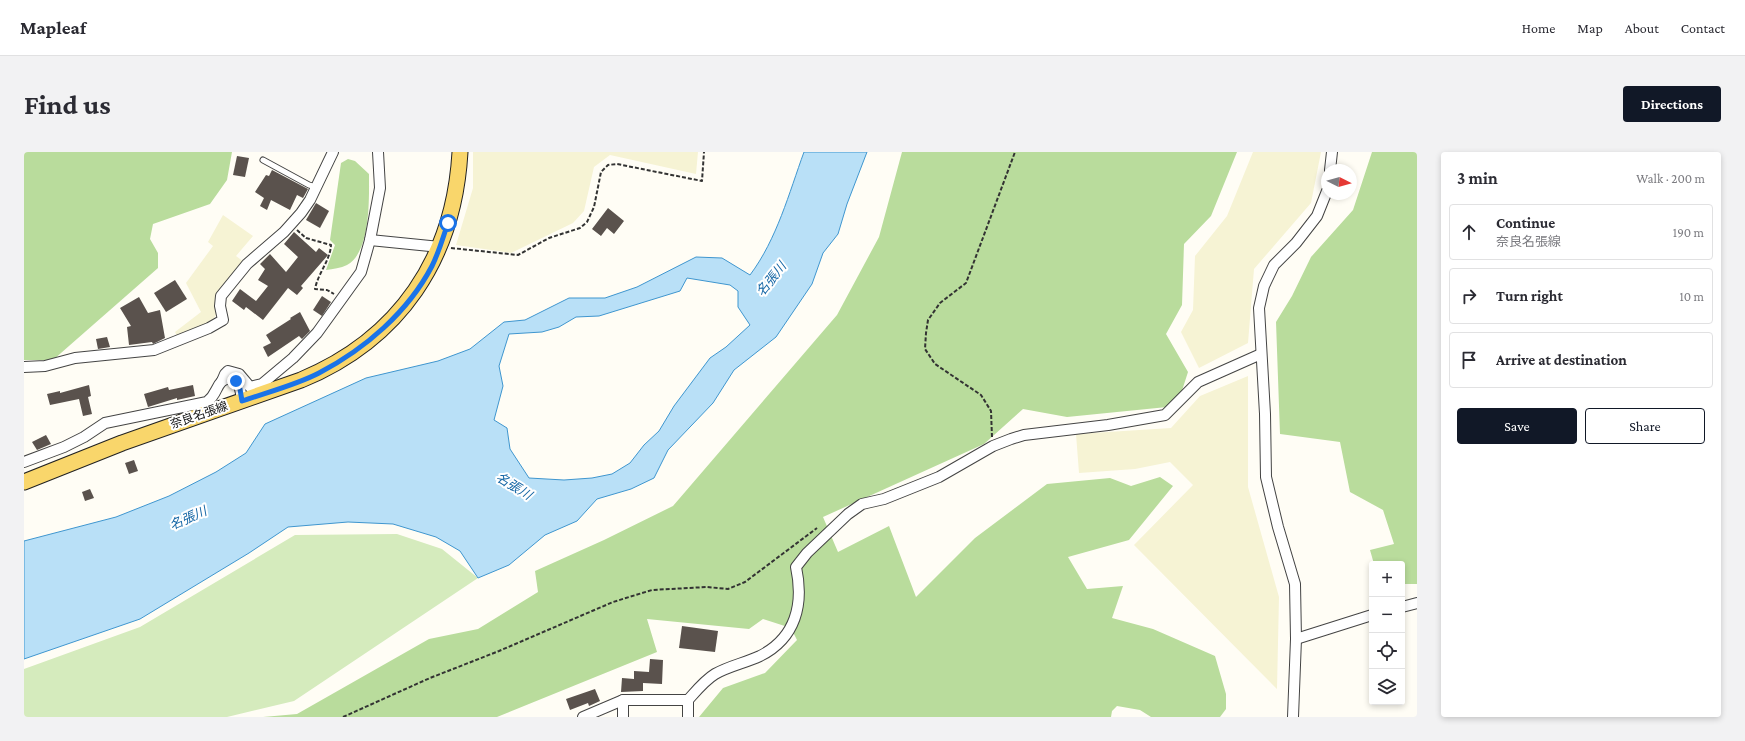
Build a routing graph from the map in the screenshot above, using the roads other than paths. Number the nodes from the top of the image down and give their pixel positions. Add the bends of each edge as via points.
1 (333, 152) edge
2 (378, 152) edge
3 (460, 152) edge
4 (1332, 152) edge
5 (263, 160) dead end
6 (1331, 164) edge
7 (316, 187) junction
8 (1323, 200) edge
9 (370, 240) junction
10 (440, 247) junction
11 (1261, 354) junction
12 (24, 367) edge
13 (222, 381) junction
14 (242, 401) junction
15 (24, 462) edge
16 (24, 482) edge
17 (1417, 603) edge
18 (1405, 606) edge
19 (1369, 616) edge
20 (1296, 638) junction
21 (623, 700) junction
22 (688, 700) junction
23 (583, 717) edge
24 (623, 717) edge
25 (688, 717) edge
26 (1293, 717) edge

1 - 7 street
2 - 9 street via 380,188
3 - 10 main road, 奈良名張線 via 454,204
4 - 6 street
5 - 7 lane
7 - 12 street via 291,226 247,264 221,296 223,320 154,350 75,358 45,366
8 - 11 street via 1317,216 1296,243 1274,265 1264,286 1260,308
9 - 10 street
9 - 13 street via 361,272 317,333 293,358 262,384 250,387 240,375 228,371
10 - 14 main road, 奈良名張線 via 432,266 407,302 380,332 364,345 319,373
11 - 20 street via 1266,477 1295,584
11 - 22 street via 1198,382 1165,416 1024,435 993,446 939,477 884,499 862,504 807,553 796,568 799,605 786,634 762,655 714,675
13 - 14 street via 236,381
13 - 15 street via 214,397 207,402 105,423 64,447
14 - 16 main road, 奈良名張線 via 122,443
17 - 18 street
19 - 20 street
20 - 26 street
21 - 22 street
21 - 23 street
21 - 24 street
22 - 25 street

